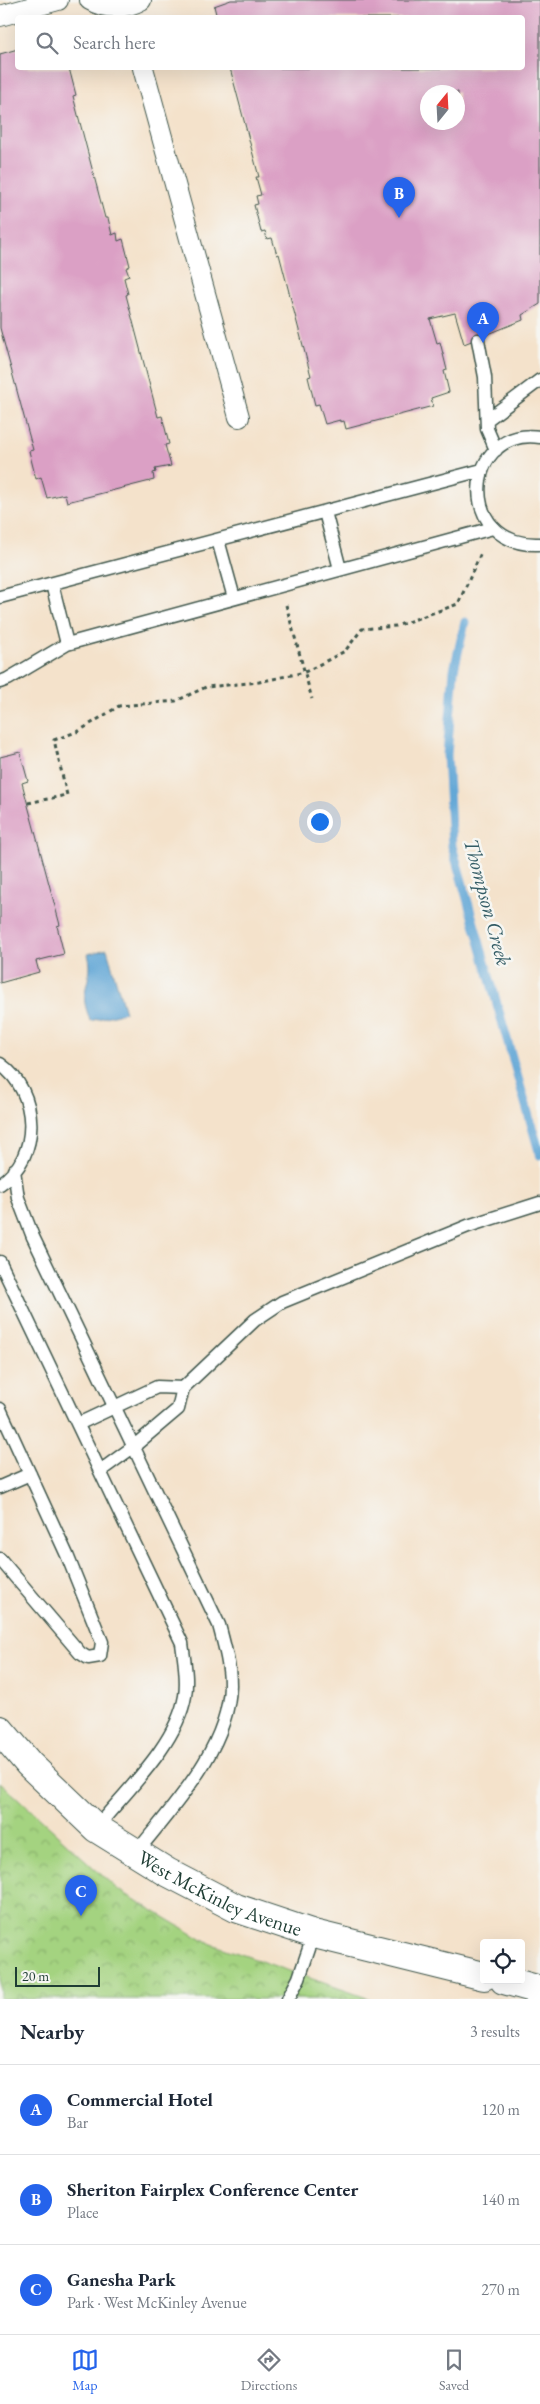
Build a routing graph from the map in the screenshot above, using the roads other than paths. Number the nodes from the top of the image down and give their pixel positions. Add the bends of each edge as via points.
1 (58, 0) edge
2 (90, 0) edge
3 (133, 8) edge
4 (0, 16) edge
5 (145, 70) edge
6 (478, 340) dead end
7 (540, 380) edge
8 (239, 417) dead end
9 (488, 419) junction
10 (540, 437) edge
11 (496, 450) junction
12 (482, 470) junction
13 (325, 512) junction
14 (493, 528) junction
15 (218, 540) junction
16 (540, 544) edge
17 (340, 570) junction
18 (52, 584) junction
19 (0, 597) edge
20 (234, 598) junction
21 (67, 644) junction
22 (0, 682) edge
23 (0, 1064) edge
24 (14, 1170) junction
25 (0, 1184) edge
26 (540, 1203) edge
27 (0, 1262) edge
28 (183, 1388) junction
29 (114, 1407) junction
30 (0, 1409) edge
31 (78, 1424) junction
32 (134, 1447) junction
33 (100, 1471) junction
34 (30, 1474) junction
35 (0, 1487) edge
36 (0, 1559) edge
37 (0, 1730) edge
38 (96, 1828) junction
39 (136, 1853) junction
40 (314, 1934) junction
41 (480, 1975) edge
42 (518, 1984) edge
43 (540, 1990) edge
44 (288, 1999) edge

1 - 4 street
2 - 3 street via 96,4
5 - 8 street
6 - 9 lane via 486,377
7 - 9 lane
9 - 11 lane via 487,430
10 - 11 lane via 512,440
11 - 12 lane
12 - 13 lane
12 - 14 lane via 478,485 479,501
13 - 15 lane
13 - 17 lane
14 - 16 lane via 508,539 526,545
14 - 17 lane
15 - 18 lane
15 - 20 lane
17 - 20 lane
18 - 19 lane
18 - 21 lane
20 - 21 lane
21 - 22 lane
23 - 24 lane via 9,1070 24,1091 31,1115 29,1141 20,1164
24 - 25 lane
24 - 29 lane via 18,1198 33,1237
26 - 28 lane via 468,1226 282,1302 250,1325
27 - 31 lane
28 - 29 lane via 157,1387
28 - 32 lane via 178,1409
29 - 31 lane
29 - 32 lane
30 - 34 lane
31 - 33 lane
32 - 33 lane
32 - 39 lane via 219,1625 227,1655 230,1686 225,1715 194,1780
33 - 38 lane via 175,1626 186,1668 185,1696 174,1727 159,1751
34 - 35 lane
34 - 36 lane via 102,1642 100,1656 88,1658 80,1653
37 - 38 main road, West McKinley Avenue via 29,1764
38 - 39 main road, West McKinley Avenue
39 - 40 main road, West McKinley Avenue via 236,1908
40 - 41 main road, West McKinley Avenue
40 - 44 lane
42 - 43 main road

